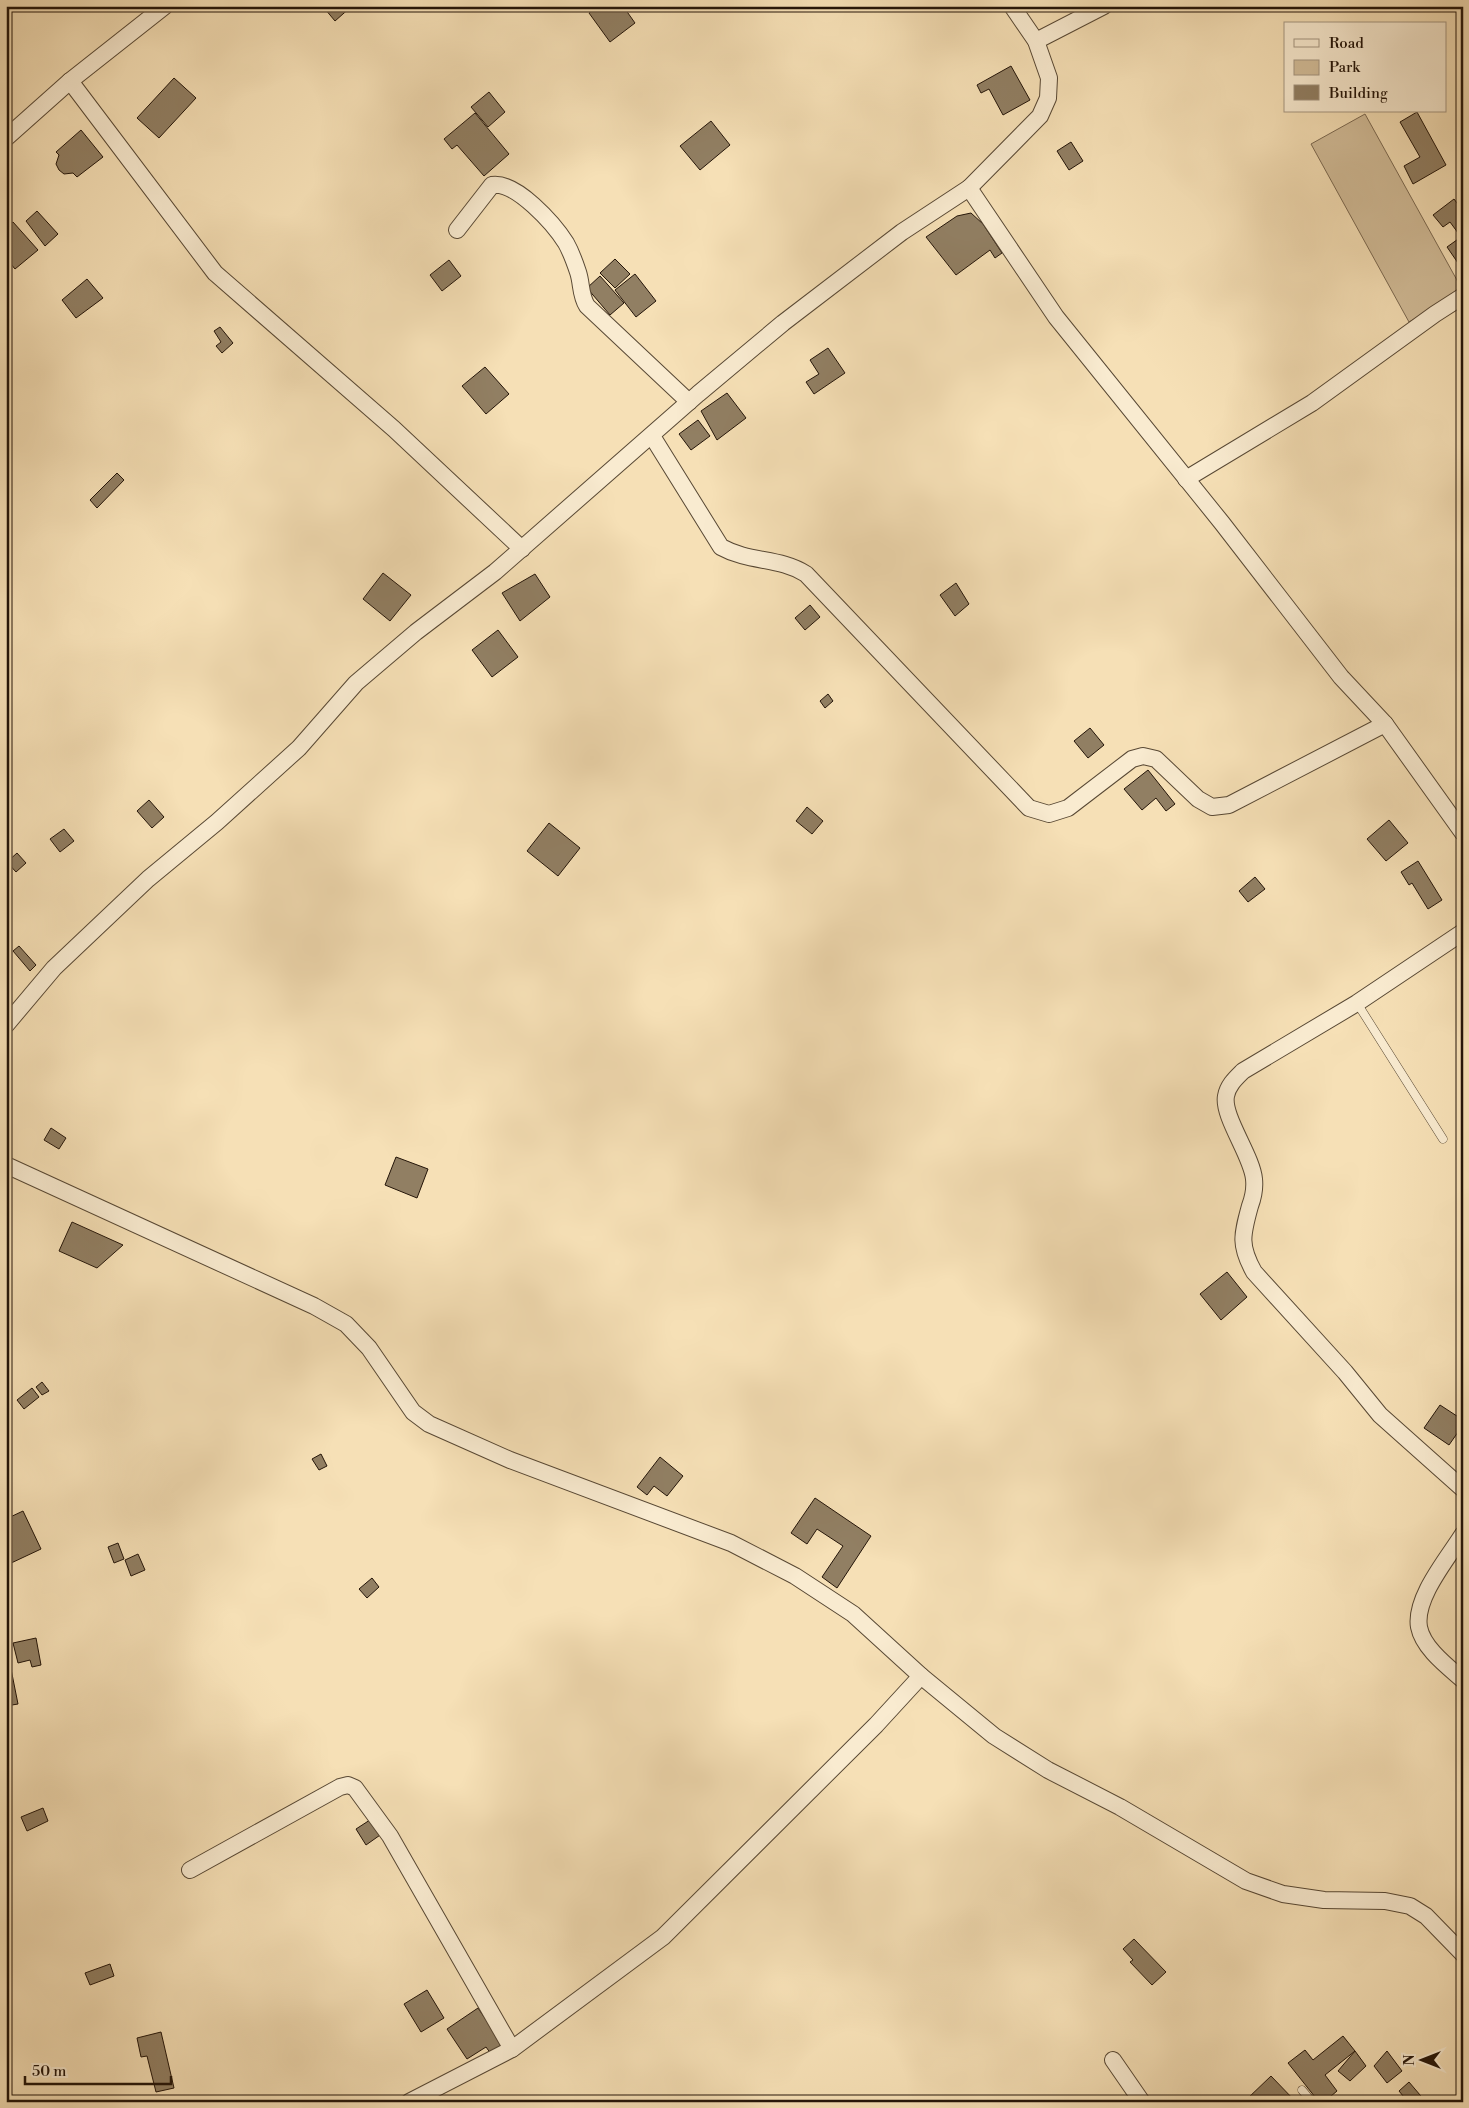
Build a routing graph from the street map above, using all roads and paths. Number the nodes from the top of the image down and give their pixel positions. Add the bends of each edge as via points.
1 (165, 6) edge
2 (1012, 6) edge
3 (1104, 6) edge
4 (1036, 41) junction
5 (70, 81) junction
6 (6, 138) edge
7 (969, 188) junction
8 (457, 230) dead end
9 (1463, 296) edge
10 (689, 402) junction
11 (652, 436) junction
12 (1186, 479) junction
13 (522, 549) junction
14 (1385, 724) junction
15 (1463, 833) edge
16 (1463, 932) edge
17 (1357, 1003) junction
18 (6, 1025) edge
19 (1443, 1139) dead end
20 (6, 1165) edge
21 (1463, 1489) edge
22 (1463, 1534) edge
23 (921, 1676) junction
24 (1463, 1680) edge
25 (190, 1870) dead end
26 (1463, 1954) edge
27 (512, 2049) junction
28 (1113, 2060) dead end
29 (1302, 2090) dead end
30 (409, 2102) edge
31 (1142, 2102) edge
32 (1312, 2102) edge

1 - 5 street
2 - 4 street
3 - 4 street
4 - 7 street via 1049,78 1048,98 1040,116
5 - 6 street
5 - 13 street via 215,273 394,429
7 - 10 street via 902,232 783,323
7 - 12 street via 1056,317
8 - 10 street via 492,184 518,192 546,218 566,244 587,306
9 - 12 street via 1312,403
10 - 11 street
11 - 13 street
11 - 14 street via 721,547 736,555 795,567 806,574 1028,808 1050,814 1068,808 1132,759 1143,756 1156,758 1198,799 1212,807 1229,805
12 - 14 street via 1341,677
13 - 18 street via 356,683 299,748 148,879 54,968
14 - 15 street
16 - 17 street
17 - 19 lane
17 - 21 street via 1243,1071 1230,1084 1225,1097 1227,1110 1252,1166 1255,1181 1242,1241 1245,1256 1254,1272 1380,1415
20 - 23 street via 314,1306 346,1324 369,1348 413,1412 429,1424 510,1460 747,1551 795,1576 852,1614
22 - 24 street via 1419,1609 1419,1628 1428,1644 1441,1661
23 - 26 street via 994,1736 1246,1882 1283,1894 1324,1900 1385,1901 1410,1906 1426,1916
23 - 27 street via 663,1937
25 - 27 street via 340,1787 348,1785 355,1788 390,1836
27 - 30 street
28 - 31 street
29 - 32 lane

